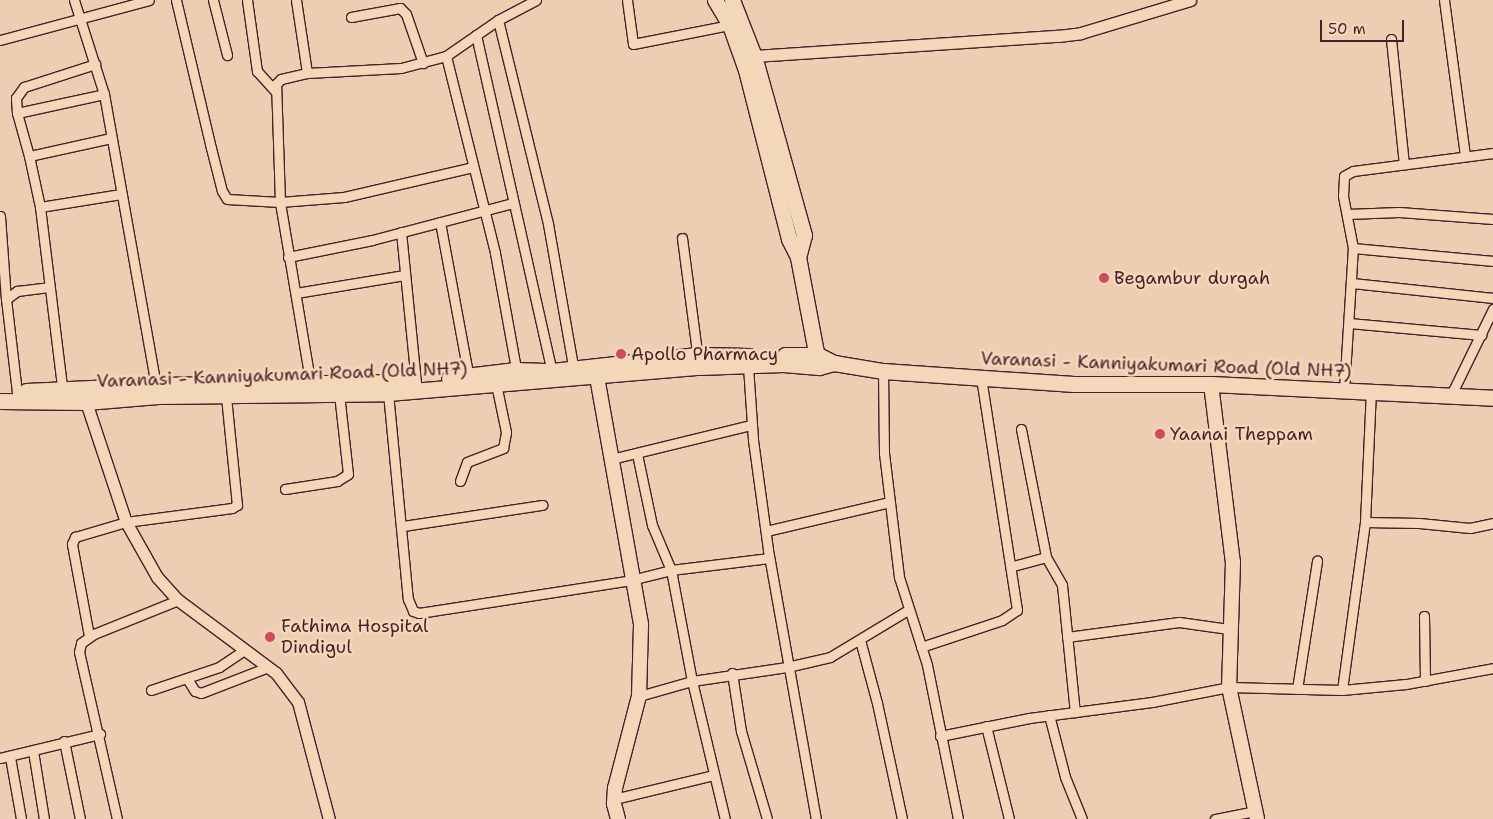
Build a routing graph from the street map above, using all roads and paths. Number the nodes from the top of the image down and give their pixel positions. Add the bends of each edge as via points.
1 (74, 0) edge
2 (149, 0) edge
3 (176, 0) edge
4 (213, 0) edge
5 (247, 0) edge
6 (296, 0) edge
7 (536, 0) edge
8 (627, 0) edge
9 (715, 0) edge
10 (732, 0) edge
11 (1190, 0) edge
12 (1444, 0) edge
13 (79, 17) junction
14 (351, 17) dead end
15 (498, 20) junction
16 (730, 25) junction
17 (476, 35) junction
18 (1391, 39) dead end
19 (0, 40) edge
20 (227, 55) dead end
21 (446, 56) junction
22 (754, 56) junction
23 (423, 63) junction
24 (95, 64) junction
25 (307, 73) junction
26 (275, 91) junction
27 (104, 94) junction
28 (17, 113) junction
29 (111, 138) junction
30 (1493, 153) edge
31 (29, 156) junction
32 (1465, 156) junction
33 (1404, 164) junction
34 (473, 167) junction
35 (121, 194) junction
36 (280, 202) junction
37 (512, 202) junction
38 (40, 207) junction
39 (484, 211) junction
40 (1347, 214) junction
41 (0, 216) edge
42 (1493, 219) edge
43 (440, 222) junction
44 (400, 232) junction
45 (682, 238) dead end
46 (1353, 248) junction
47 (798, 256) junction
48 (288, 257) junction
49 (1493, 261) edge
50 (405, 275) junction
51 (1352, 283) junction
52 (49, 287) junction
53 (296, 293) junction
54 (1493, 298) edge
55 (6, 299) junction
56 (1493, 310) edge
57 (1349, 323) junction
58 (813, 332) junction
59 (1480, 335) junction
60 (788, 355) junction
61 (698, 361) junction
62 (818, 361) junction
63 (748, 366) junction
64 (467, 368) dead end
65 (883, 370) junction
66 (574, 373) junction
67 (553, 375) junction
68 (517, 376) junction
69 (597, 376) junction
70 (981, 378) junction
71 (496, 384) junction
72 (1211, 384) junction
73 (156, 385) junction
74 (416, 386) junction
75 (311, 388) junction
76 (1344, 390) junction
77 (0, 391) edge
78 (1371, 391) junction
79 (388, 393) junction
80 (63, 394) junction
81 (339, 394) junction
82 (1451, 395) junction
83 (226, 396) junction
84 (17, 397) junction
85 (1493, 398) edge
86 (0, 401) edge
87 (86, 402) junction
88 (751, 425) junction
89 (1021, 429) dead end
90 (637, 454) junction
91 (611, 459) junction
92 (460, 481) dead end
93 (285, 489) dead end
94 (890, 502) junction
95 (542, 505) dead end
96 (126, 522) junction
97 (1365, 522) junction
98 (1493, 523) edge
99 (403, 526) junction
100 (766, 531) junction
101 (1046, 557) junction
102 (770, 558) junction
103 (1317, 561) dead end
104 (1013, 566) junction
105 (671, 570) junction
106 (631, 580) junction
107 (178, 600) junction
108 (908, 610) junction
109 (1424, 616) dead end
110 (1229, 629) junction
111 (89, 636) junction
112 (1067, 637) junction
113 (860, 640) junction
114 (921, 647) junction
115 (244, 650) junction
116 (268, 667) junction
117 (787, 667) junction
118 (1493, 668) edge
119 (732, 674) junction
120 (188, 680) junction
121 (692, 681) junction
122 (1425, 681) junction
123 (1229, 687) junction
124 (1297, 689) junction
125 (150, 690) dead end
126 (1342, 690) junction
127 (639, 696) junction
128 (1075, 712) junction
129 (1049, 715) junction
130 (986, 726) junction
131 (100, 734) junction
132 (940, 736) junction
133 (64, 741) junction
134 (33, 751) junction
135 (10, 756) junction
136 (0, 758) edge
137 (714, 775) junction
138 (614, 799) junction
139 (1256, 815) edge
140 (20, 819) edge
141 (44, 819) edge
142 (80, 819) edge
143 (117, 819) edge
144 (330, 819) edge
145 (618, 819) edge
146 (724, 819) edge
147 (767, 819) edge
148 (816, 819) edge
149 (902, 819) edge
150 (958, 819) edge
151 (1009, 819) edge
152 (1082, 819) edge
153 (1215, 819) edge

1 - 13 street
2 - 13 street
3 - 36 street via 224,196 233,200
4 - 20 street
5 - 26 street via 257,71
6 - 25 street
7 - 15 street
8 - 16 street via 633,44
9 - 16 main road
10 - 22 main road
11 - 22 street via 1080,33 1058,36
12 - 32 street
13 - 19 street
13 - 24 street
14 - 23 street via 400,8 406,14
15 - 17 street
15 - 66 street via 548,224
16 - 47 main road via 746,70 789,239
17 - 21 street
17 - 37 street
18 - 33 street
21 - 23 street
21 - 34 street
22 - 47 main road via 804,236
23 - 25 street via 377,70
24 - 27 street
24 - 28 street via 24,87 16,98
25 - 26 street via 281,79
26 - 36 street
27 - 28 street
27 - 29 street
28 - 31 street
29 - 31 street
29 - 35 street
30 - 32 street
31 - 38 street
32 - 33 street
33 - 40 street via 1353,171 1344,176 1343,196
34 - 36 street via 344,197
34 - 39 street
35 - 38 street
35 - 73 street
36 - 48 street
37 - 39 street
37 - 67 street
38 - 52 street
39 - 43 street
39 - 68 street
40 - 42 street via 1399,212
40 - 46 street
41 - 55 street
43 - 44 street
43 - 64 street
44 - 48 street
44 - 50 street
45 - 61 street
46 - 49 street
46 - 51 street
47 - 58 main road
48 - 53 street
50 - 53 street
50 - 74 street
51 - 54 street
51 - 57 street
52 - 55 street via 17,291
52 - 80 street
53 - 75 street
55 - 84 street
56 - 59 street
57 - 59 street
57 - 76 street
58 - 60 main road via 809,343
58 - 62 main road
59 - 82 street
60 - 61 main road
60 - 62 main road
61 - 63 main road, Varanasi - Kanniyakumari Road (Old NH7)
61 - 66 main road
61 - 69 main road, Varanasi - Kanniyakumari Road (Old NH7)
62 - 63 main road, Varanasi - Kanniyakumari Road (Old NH7)
62 - 65 main road, Varanasi - Kanniyakumari Road (Old NH7)
63 - 88 street
65 - 70 main road, Varanasi - Kanniyakumari Road (Old NH7)
65 - 94 street via 884,453
66 - 67 main road, Varanasi - Kanniyakumari Road (Old NH7)
66 - 69 main road, Varanasi - Kanniyakumari Road (Old NH7)
67 - 68 main road, Varanasi - Kanniyakumari Road (Old NH7)
68 - 71 main road, Varanasi - Kanniyakumari Road (Old NH7)
68 - 74 main road
69 - 91 main road
70 - 72 main road, Varanasi - Kanniyakumari Road (Old NH7) via 1074,384
70 - 104 street via 995,480
71 - 74 main road, Varanasi - Kanniyakumari Road (Old NH7)
71 - 92 street via 506,432 503,448 467,462
72 - 76 main road, Varanasi - Kanniyakumari Road (Old NH7)
72 - 110 main road via 1233,562
73 - 75 main road
73 - 80 main road
74 - 75 main road
74 - 79 main road, Varanasi - Kanniyakumari Road (Old NH7)
75 - 81 main road, Varanasi - Kanniyakumari Road (Old NH7)
75 - 83 main road, Varanasi - Kanniyakumari Road (Old NH7)
76 - 78 main road, Varanasi - Kanniyakumari Road (Old NH7)
77 - 84 main road
78 - 82 main road, Varanasi - Kanniyakumari Road (Old NH7)
78 - 97 street
79 - 81 main road, Varanasi - Kanniyakumari Road (Old NH7)
79 - 99 street
80 - 84 main road, Varanasi - Kanniyakumari Road (Old NH7)
80 - 87 main road, Varanasi - Kanniyakumari Road (Old NH7)
81 - 93 street via 348,474 337,481
82 - 85 main road, Varanasi - Kanniyakumari Road (Old NH7)
83 - 87 main road, Varanasi - Kanniyakumari Road (Old NH7) via 158,396
83 - 96 street via 235,507
84 - 86 main road, Varanasi - Kanniyakumari Road (Old NH7)
87 - 96 street
88 - 90 street
88 - 100 street
89 - 101 street
90 - 91 street
90 - 105 street via 652,525
91 - 106 main road
94 - 100 street
94 - 108 street via 899,577
95 - 99 street
96 - 107 street via 149,565
96 - 111 street via 81,534 73,541
97 - 98 street via 1470,528
97 - 126 street
99 - 106 street via 408,599 413,611 419,613
100 - 102 street
101 - 104 street
101 - 112 street via 1062,585
102 - 105 street
102 - 117 street
103 - 124 street
104 - 114 street via 1018,602 1016,614
105 - 106 street
105 - 121 street
106 - 127 main road via 641,625
107 - 111 street
107 - 115 street
108 - 113 street
108 - 114 street
109 - 122 street
110 - 112 street via 1179,622
110 - 123 main road
111 - 131 street via 81,643 79,652
112 - 128 street
113 - 117 street via 830,657
113 - 149 street
114 - 132 street via 928,665
115 - 116 street
115 - 120 street via 224,665
116 - 120 street via 201,693 195,691
116 - 144 street via 288,686 298,702
117 - 119 street
117 - 148 street
118 - 122 street
119 - 121 street
119 - 147 street via 741,731
120 - 125 street
121 - 127 street
121 - 137 street
122 - 126 street
123 - 124 street
123 - 128 street
123 - 139 main road
124 - 126 street
127 - 138 main road via 618,767
128 - 129 street
129 - 130 street
129 - 152 street via 1065,777
130 - 132 street
130 - 151 street
131 - 133 street
131 - 143 street
132 - 150 street
133 - 134 street
133 - 142 street
134 - 135 street
134 - 141 street
135 - 136 street
135 - 140 street
137 - 138 street
137 - 146 street
138 - 145 main road
139 - 153 street

